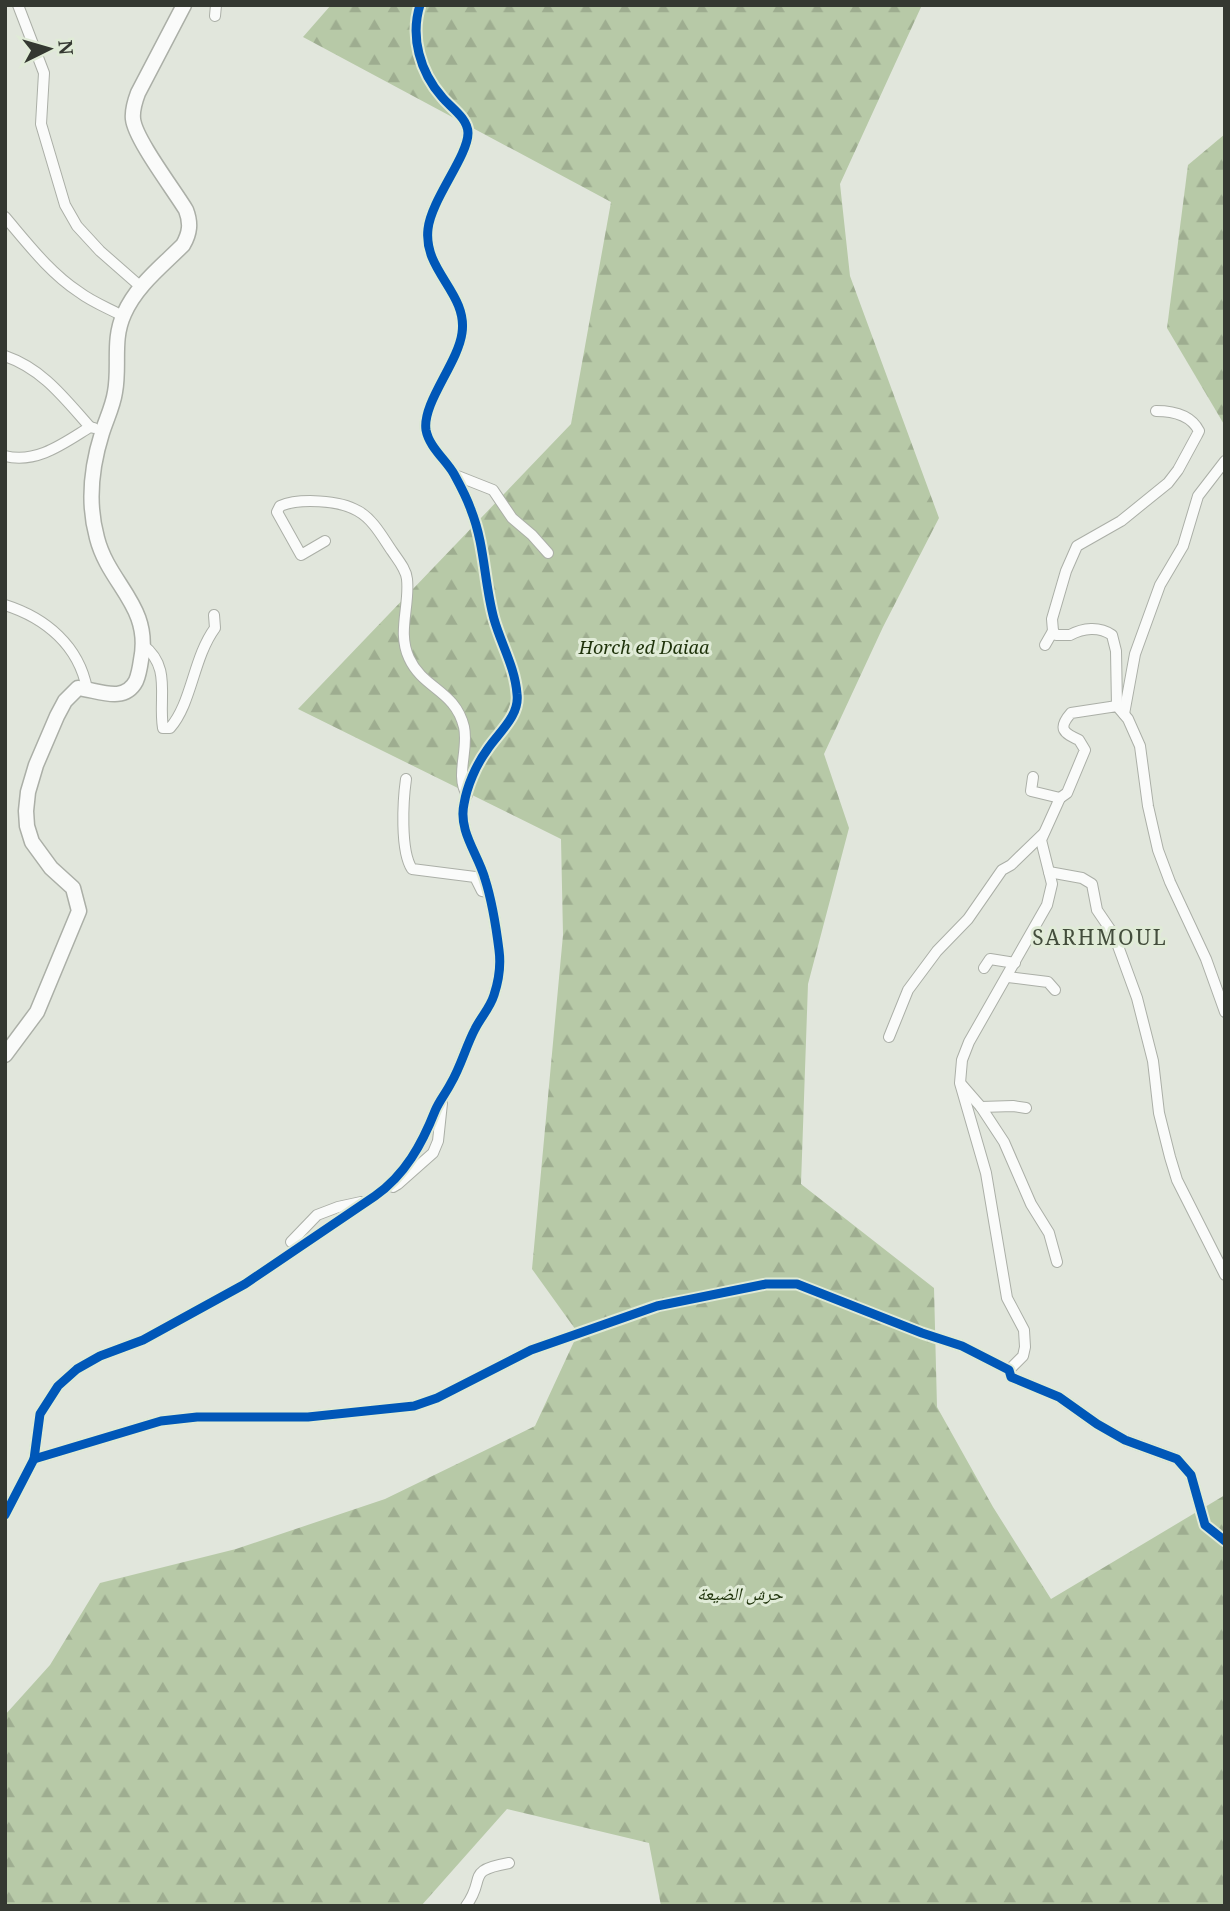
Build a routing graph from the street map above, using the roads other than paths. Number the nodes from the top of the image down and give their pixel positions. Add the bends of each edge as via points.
1 (18, 5) edge
2 (184, 5) edge
3 (420, 5) edge
4 (5, 218) edge
5 (141, 287) junction
6 (123, 316) junction
7 (5, 356) edge
8 (1156, 411) dead end
9 (96, 429) junction
10 (5, 456) edge
11 (1225, 461) edge
12 (455, 475) junction
13 (325, 541) dead end
14 (548, 553) dead end
15 (5, 605) edge
16 (214, 615) dead end
17 (1053, 631) junction
18 (144, 645) junction
19 (1045, 645) dead end
20 (87, 689) junction
21 (1121, 710) junction
22 (1033, 777) dead end
23 (407, 779) dead end
24 (467, 795) junction
25 (1060, 798) junction
26 (1043, 834) junction
27 (1049, 872) junction
28 (488, 892) junction
29 (1015, 963) junction
30 (984, 968) dead end
31 (1008, 977) junction
32 (1055, 990) dead end
33 (1225, 1012) edge
34 (889, 1037) dead end
35 (5, 1055) edge
36 (960, 1083) junction
37 (442, 1097) junction
38 (981, 1107) junction
39 (1026, 1108) dead end
40 (382, 1191) junction
41 (368, 1201) junction
42 (291, 1242) dead end
43 (1057, 1262) dead end
44 (1225, 1275) edge
45 (1009, 1370) junction
46 (34, 1459) junction
47 (5, 1515) edge
48 (1225, 1541) edge
49 (509, 1863) dead end
50 (466, 1906) edge

1 - 5 street via 44,73 41,124 65,205 100,251
2 - 5 street via 138,93 133,119 138,135 186,210 189,230 183,245
3 - 12 street via 415,26 421,62 434,87 468,128 466,144 428,229 434,266 453,293 462,319 457,348 426,420 428,436
4 - 6 street via 68,284
5 - 6 street
6 - 9 street via 116,341 116,391
7 - 9 street via 50,383
8 - 17 street via 1178,413 1196,425 1198,435 1168,483 1121,521 1077,546 1052,619
9 - 10 street via 37,456
9 - 18 street via 91,479 94,527 107,566 136,609
11 - 21 street via 1198,496 1182,546 1160,585
12 - 14 street via 493,490 512,518
12 - 24 street via 478,533 493,617 517,694 516,708 481,759
13 - 24 street via 301,555 280,520 280,506 313,501 358,510 404,569 404,643 421,675 458,709 465,733 462,786
15 - 20 street via 35,617 57,634 76,657
16 - 18 street via 215,628 170,728 163,728 161,717 163,675
17 - 19 street
17 - 21 street via 1070,635 1078,629 1097,629 1112,635
18 - 20 street via 138,676 127,691 116,695
20 - 35 street via 78,688 57,716 36,765 26,811 32,842 73,888 79,911 37,1012
21 - 25 street via 1067,717 1064,732 1079,740 1085,750 1067,793
21 - 33 street via 1140,746 1158,850
22 - 25 street via 1031,791
23 - 28 street via 402,807 412,869 475,877 482,891
24 - 28 street via 463,818
25 - 26 street
26 - 27 street
26 - 34 street via 1002,870 968,919 927,963 908,989
27 - 29 street via 1052,884 1047,905
27 - 44 street via 1092,884 1097,910 1122,955 1144,1021 1161,1126 1177,1180
28 - 37 street via 500,953 495,994
29 - 30 street via 989,959
29 - 31 street
31 - 32 street via 1048,982
31 - 36 street via 969,1042
36 - 38 street
36 - 45 street via 986,1173 1007,1298 1024,1330 1023,1356
37 - 40 street via 409,1161
37 - 40 street via 433,1153 398,1184
38 - 39 street
38 - 43 street via 1004,1142 1049,1233
40 - 41 street
41 - 42 street via 317,1215
41 - 46 street via 245,1284 143,1340 77,1369 58,1386 40,1414
45 - 46 street via 962,1346 797,1284 777,1283 668,1302 585,1330 531,1350 414,1406 308,1417 161,1420
45 - 48 street via 1011,1377 1059,1397 1125,1440 1177,1459 1191,1475 1205,1525
46 - 47 street
49 - 50 street via 479,1873

